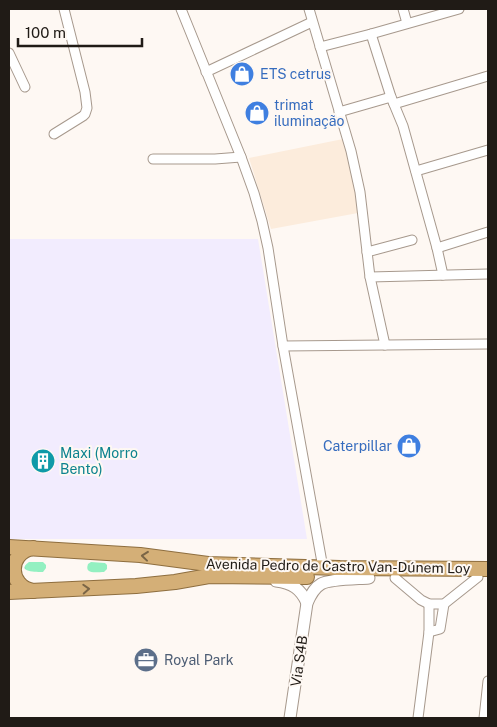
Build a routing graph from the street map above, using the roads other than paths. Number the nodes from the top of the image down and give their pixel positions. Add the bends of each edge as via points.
1 (64, 9) edge
2 (181, 9) edge
3 (309, 9) edge
4 (403, 9) edge
5 (459, 9) edge
6 (312, 22) junction
7 (407, 24) junction
8 (371, 34) junction
9 (320, 47) junction
10 (9, 52) edge
11 (206, 72) junction
12 (488, 76) edge
13 (25, 87) dead end
14 (392, 100) junction
15 (339, 112) junction
16 (54, 134) dead end
17 (488, 150) edge
18 (241, 156) junction
19 (153, 159) dead end
20 (416, 171) junction
21 (488, 232) edge
22 (412, 240) dead end
23 (437, 248) junction
24 (367, 252) junction
25 (488, 274) edge
26 (443, 275) junction
27 (370, 277) junction
28 (488, 344) edge
29 (385, 345) junction
30 (283, 346) junction
31 (9, 547) edge
32 (36, 548) junction
33 (322, 568) junction
34 (485, 574) edge
35 (252, 577) junction
36 (368, 578) junction
37 (395, 578) junction
38 (9, 592) edge
39 (37, 592) junction
40 (307, 603) junction
41 (429, 604) junction
42 (444, 604) junction
43 (429, 632) junction
44 (488, 681) edge
45 (486, 714) edge
46 (290, 718) edge
47 (418, 718) edge

1 - 16 street via 86,108 83,116
2 - 11 street
3 - 6 street
4 - 7 street
5 - 7 street
6 - 9 street
6 - 11 street
7 - 8 street
8 - 9 street
8 - 14 street
9 - 15 street
10 - 13 street
11 - 18 street
12 - 14 street
14 - 15 street
14 - 20 street
15 - 24 street via 360,192
17 - 20 street
18 - 19 street
18 - 30 street via 268,248
20 - 23 street
21 - 23 street
22 - 24 street
23 - 26 street
24 - 27 street
25 - 26 street
26 - 27 street
27 - 29 street
28 - 29 street
29 - 30 street
30 - 33 street
31 - 32 highway, Avenida Pedro de Castro Van-Dúnem Loy
33 -> 32 highway, Avenida Pedro de Castro Van-Dúnem Loy via 208,564 140,555
32 - 39 highway via 22,552 14,568 20,586
33 - 34 highway, Avenida Pedro de Castro Van-Dúnem Loy
34 - 37 highway, Avenida Pedro de Castro Van-Dúnem Loy
34 - 42 street
35 - 36 highway, Avenida Pedro de Castro Van-Dúnem Loy
39 -> 35 highway, Avenida Pedro de Castro Van-Dúnem Loy via 158,584 209,576
35 - 40 street via 293,585
36 - 37 highway, Avenida Pedro de Castro Van-Dúnem Loy
36 - 40 street via 326,582 314,590
37 - 41 street
38 - 39 highway, Avenida Pedro de Castro Van-Dúnem Loy
40 - 46 street, Via S4B
41 - 42 street
41 - 43 street
42 - 43 street via 440,629
43 - 47 street
44 - 45 street

